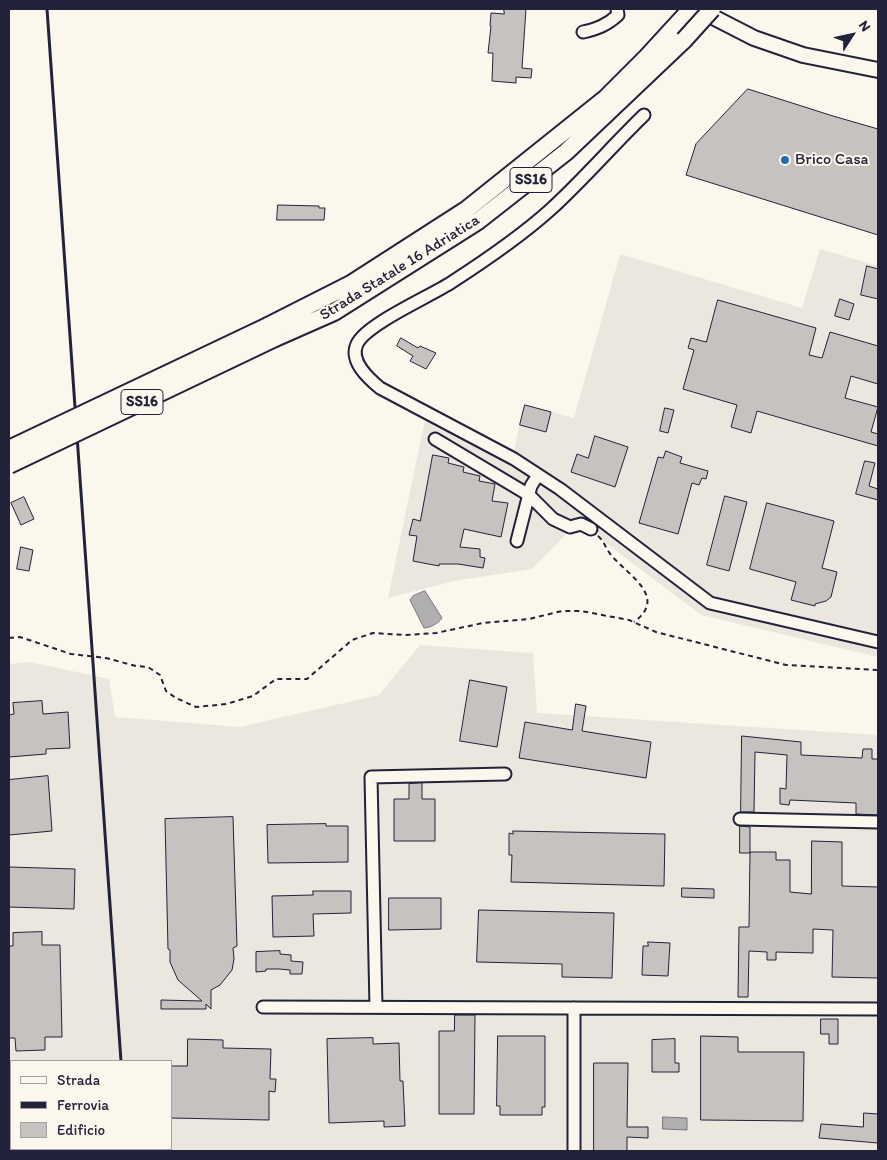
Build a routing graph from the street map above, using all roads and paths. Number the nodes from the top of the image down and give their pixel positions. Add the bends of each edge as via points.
1 (617, 9) edge
2 (691, 9) edge
3 (713, 13) edge
4 (583, 32) dead end
5 (678, 36) junction
6 (878, 70) edge
7 (644, 114) dead end
8 (272, 332) junction
9 (435, 439) dead end
10 (9, 449) edge
11 (9, 464) edge
12 (538, 475) junction
13 (529, 495) junction
14 (590, 529) joint
15 (517, 540) dead end
16 (634, 622) junction
17 (9, 638) edge
18 (878, 642) edge
19 (878, 670) edge
20 (505, 774) dead end
21 (740, 819) dead end
22 (878, 822) edge
23 (263, 1007) dead end
24 (376, 1007) junction
25 (574, 1008) junction
26 (878, 1009) edge
27 (574, 1151) edge

1 - 4 street via 618,15 612,21 598,29
2 - 5 highway, Strada Statale 16 Adriatica / SS16
3 - 5 highway, Strada Statale 16 Adriatica / SS16, bridge
3 - 6 main road via 754,38 803,55
5 - 8 highway, Strada Statale 16 Adriatica / SS16 via 566,152 478,222 330,305
7 - 12 street via 527,229 451,283 362,335 356,346 356,359 364,374 380,388 496,448
8 - 10 highway, Strada Statale 16 Adriatica / SS16, bridge
8 - 11 highway, Strada Statale 16 Adriatica / SS16, bridge
9 - 13 street
12 - 13 street
12 - 18 street via 710,602
13 - 14 street via 553,519 570,527 581,524
13 - 15 street
14 - 16 path via 601,538 609,553 648,597 642,616
16 - 17 path via 581,610 483,623 436,633 405,636 373,633 352,640 307,678 276,679 253,696 226,704 196,707 166,691 160,676 148,667 72,654 20,637
16 - 19 path via 656,632 786,665
20 - 24 street via 370,777
21 - 22 street
23 - 24 street
24 - 25 street
25 - 26 street
25 - 27 street

